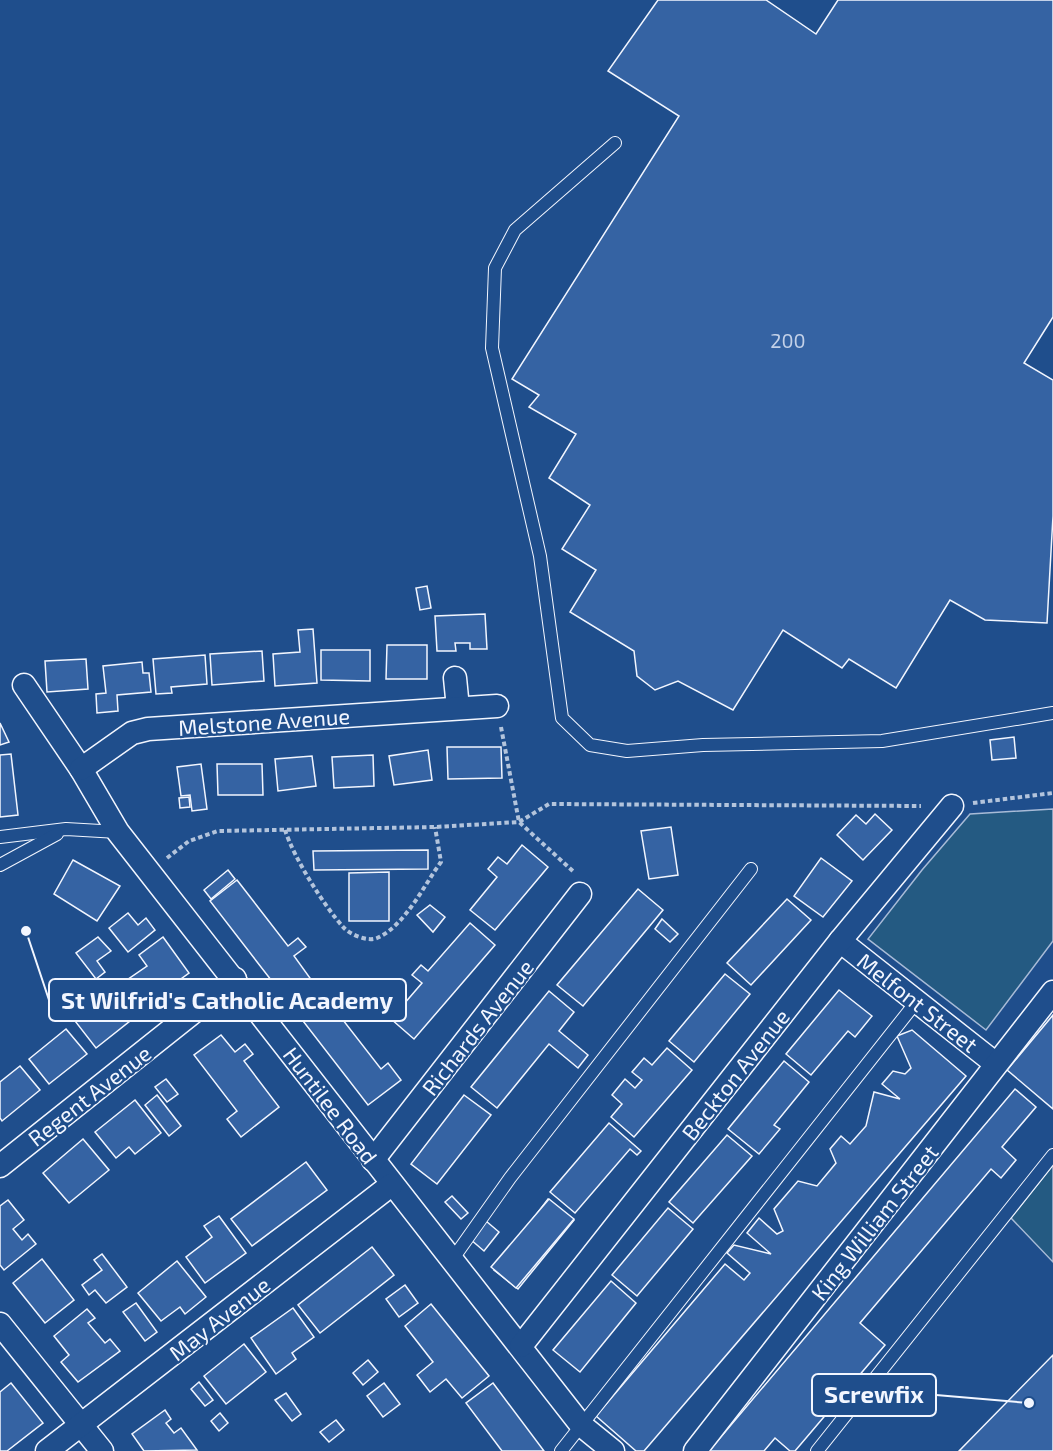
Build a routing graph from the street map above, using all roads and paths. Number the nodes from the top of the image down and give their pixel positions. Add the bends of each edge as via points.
1 (615, 143) dead end
2 (455, 678) dead end
3 (24, 685) dead end
4 (496, 706) joint
5 (458, 708) junction
6 (1053, 713) edge
7 (81, 769) junction
8 (1053, 794) edge
9 (952, 806) junction
10 (519, 822) junction
11 (435, 827) junction
12 (66, 829) junction
13 (285, 830) junction
14 (118, 832) junction
15 (0, 837) edge
16 (0, 865) edge
17 (751, 869) dead end
18 (150, 872) junction
19 (580, 894) joint
20 (840, 941) junction
21 (234, 979) junction
22 (1053, 992) edge
23 (917, 1002) junction
24 (996, 1064) junction
25 (1053, 1155) edge
26 (373, 1160) junction
27 (0, 1166) edge
28 (391, 1185) junction
29 (452, 1260) junction
30 (0, 1324) edge
31 (522, 1346) junction
32 (82, 1425) junction
33 (581, 1425) junction
34 (47, 1451) edge
35 (102, 1451) edge
36 (561, 1451) edge
37 (613, 1451) edge
38 (695, 1451) edge
39 (817, 1451) edge

1 - 6 lane via 515,230 495,268 492,348 540,556 562,718 590,745 627,751 703,745 882,741
2 - 5 street
3 - 7 street, Huntilee Road
4 - 5 street, Melstone Avenue
4 - 10 path
5 - 7 street, Melstone Avenue via 148,729 132,733
7 - 14 street, Huntilee Road
8 - 9 path
9 - 10 path via 549,804
9 - 20 street, Beckton Avenue
10 - 11 path
10 - 19 path via 587,884
11 - 13 path
11 - 13 path via 441,862 404,915 374,940 345,930 299,861
12 - 14 lane
12 - 15 lane
12 - 16 lane
13 - 18 path via 218,831 189,841
14 - 18 street, Huntilee Road
17 - 29 lane via 510,1178
18 - 21 street, Huntilee Road
19 - 26 street, Richards Avenue
20 - 23 street, Melfont Street
20 - 31 street, Beckton Avenue
21 - 26 street, Huntilee Road
21 - 27 street, Regent Avenue
22 - 24 street, King William Street
23 - 24 street, Melfont Street
23 - 33 lane
24 - 38 street, King William Street
25 - 39 lane
26 - 28 street, Huntilee Road
28 - 29 street, Huntilee Road
28 - 32 street, May Avenue
29 - 31 street, Huntilee Road
30 - 32 street
31 - 33 street, Huntilee Road
32 - 34 street, May Avenue
32 - 35 street
33 - 36 lane
33 - 37 street, Huntilee Road

